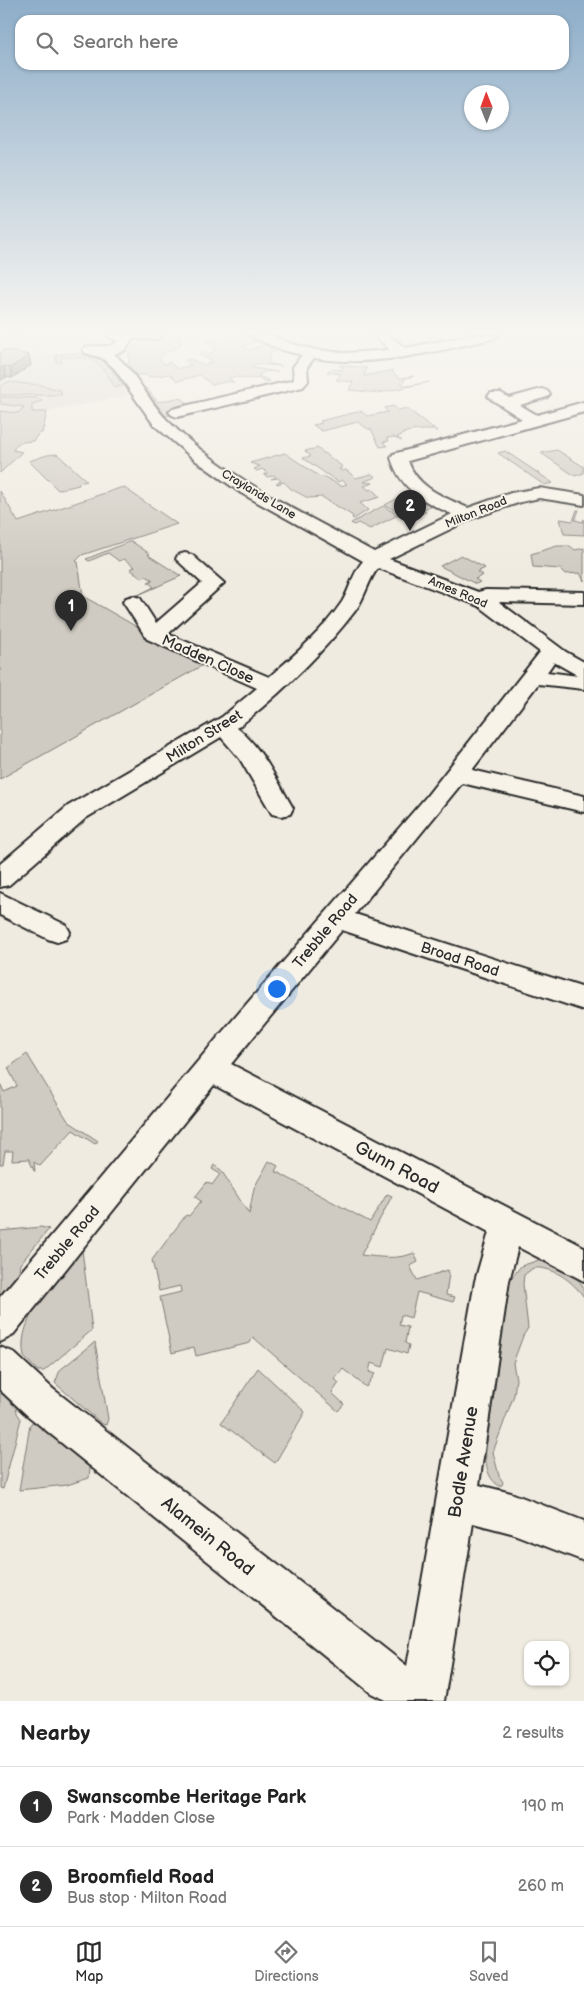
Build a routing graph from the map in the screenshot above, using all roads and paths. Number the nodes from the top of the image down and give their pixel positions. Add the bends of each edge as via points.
1 (153, 414) edge
2 (526, 414) edge
3 (558, 414) edge
4 (535, 420) junction
5 (584, 500) edge
6 (467, 514) junction
7 (185, 559) dead end
8 (374, 560) junction
9 (534, 596) junction
10 (478, 598) junction
11 (584, 598) edge
12 (133, 602) dead end
13 (518, 625) junction
14 (154, 635) junction
15 (552, 651) junction
16 (584, 671) edge
17 (534, 677) junction
18 (584, 684) edge
19 (271, 686) junction
20 (222, 727) junction
21 (455, 774) junction
22 (584, 804) edge
23 (281, 808) dead end
24 (0, 878) edge
25 (0, 903) edge
26 (335, 918) junction
27 (58, 932) dead end
28 (584, 1000) edge
29 (210, 1068) junction
30 (507, 1225) junction
31 (584, 1265) edge
32 (0, 1324) edge
33 (0, 1365) edge
34 (457, 1499) junction
35 (584, 1541) edge
36 (423, 1698) edge

1 - 8 street, Craylands Lane via 201,457 254,494
2 - 4 street
3 - 4 street
4 - 6 street via 399,458 417,489
5 - 6 street, Milton Road via 530,494
6 - 8 street, Milton Road
7 - 14 street via 214,583
8 - 10 street, Ames Road
8 - 19 street, Milton Street via 344,612 297,664
9 - 10 street
9 - 11 street
9 - 13 street
10 - 13 street, Ames Road
12 - 14 street, Madden Close
13 - 15 street, Ames Road
14 - 19 street, Madden Close
15 - 16 street, Ames Road
15 - 17 street, Trebble Road
17 - 18 street
17 - 21 street, Trebble Road
19 - 20 street, Milton Street via 243,713
20 - 23 street via 246,750
20 - 24 street, Milton Street via 77,812
21 - 22 street
21 - 26 street, Trebble Road
25 - 27 street
26 - 28 street, Broad Road
26 - 29 street, Trebble Road
29 - 30 street, Gunn Road
29 - 32 street, Trebble Road
30 - 31 street, Gunn Road
30 - 34 street, Bodle Avenue via 492,1281
33 - 36 street, Alamein Road via 40,1402 386,1678
34 - 35 street via 511,1513
34 - 36 street, Bodle Avenue

